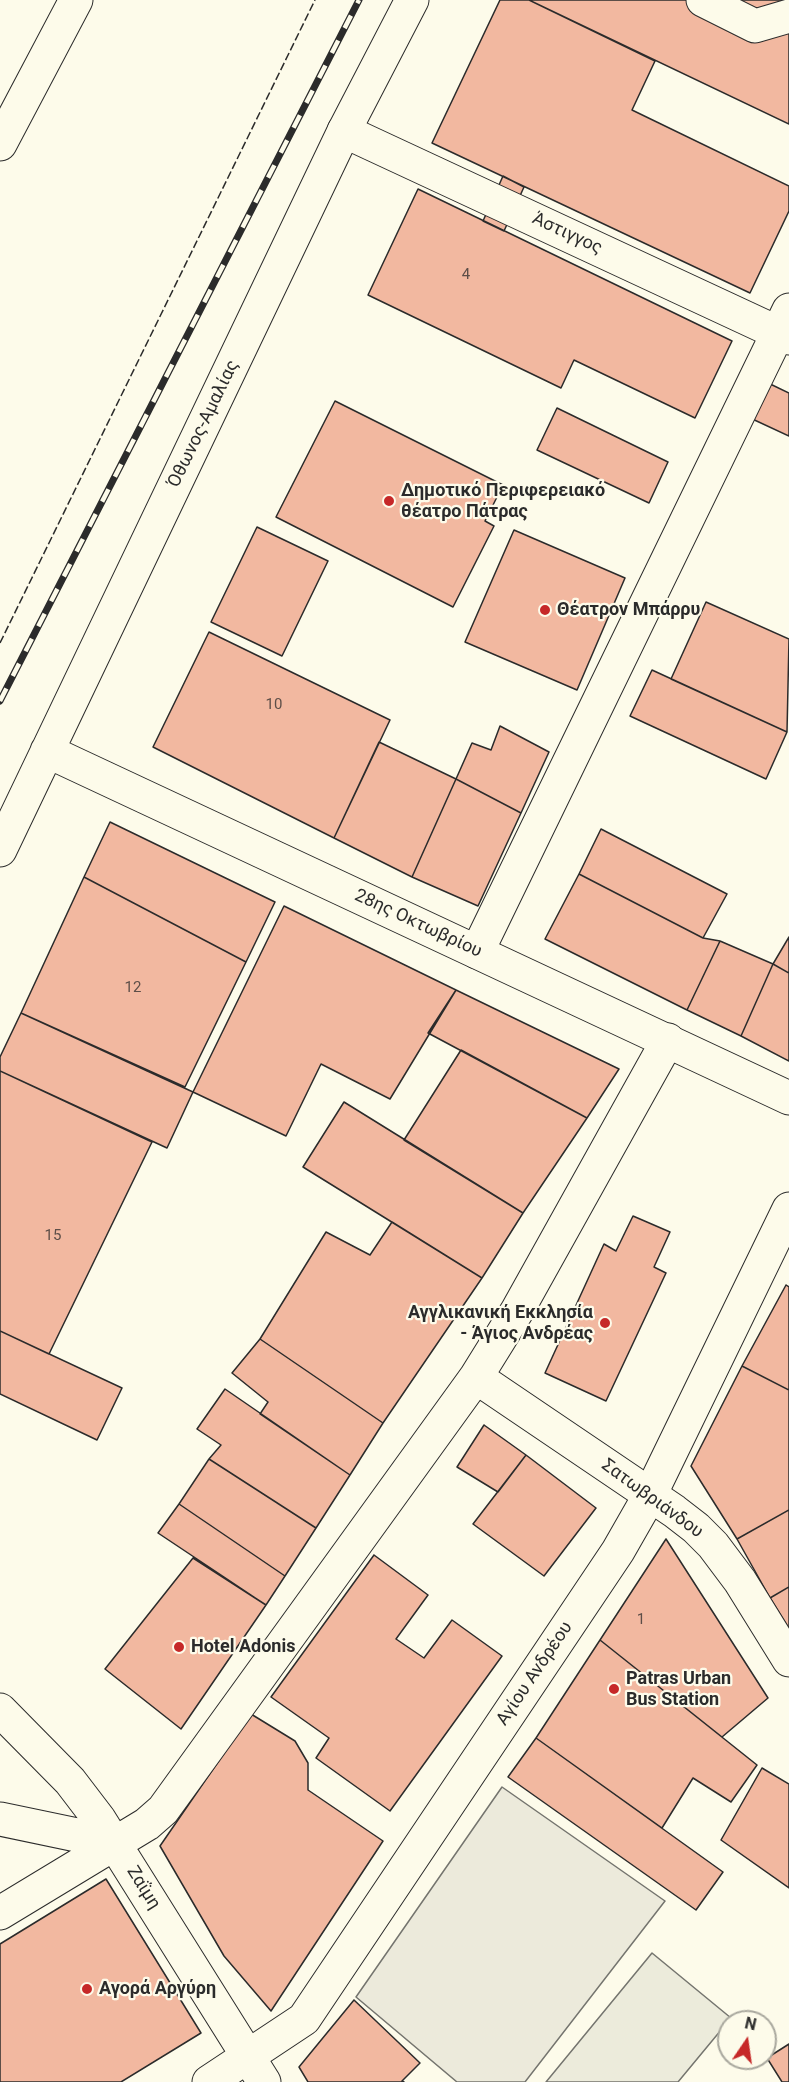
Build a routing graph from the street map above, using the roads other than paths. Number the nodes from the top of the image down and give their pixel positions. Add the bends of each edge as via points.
1 (76, 0) edge
2 (412, 0) edge
3 (704, 0) edge
4 (789, 16) edge
5 (344, 131) junction
6 (0, 144) edge
7 (785, 327) edge
8 (47, 751) junction
9 (0, 850) edge
10 (477, 951) junction
11 (668, 1040) junction
12 (789, 1098) edge
13 (789, 1209) edge
14 (476, 1377) junction
15 (650, 1495) junction
16 (789, 1660) edge
17 (0, 1710) edge
18 (0, 1819) edge
19 (115, 1843) junction
20 (0, 1913) edge
21 (256, 2069) edge
22 (209, 2082) edge

1 - 6 street
2 - 5 street, Όθωνος-Αμαλίας
3 - 4 street via 755,26
5 - 7 street, Άστιγγος
5 - 8 street, Όθωνος-Αμαλίας
7 - 10 street
8 - 9 street, Όθωνος-Αμαλίας
8 - 10 street, 28ης Οκτωβρίου
10 - 11 street, 28ης Οκτωβρίου
11 - 12 street, 28ης Οκτωβρίου
11 - 14 street
13 - 15 street, Αγίου Ανδρέου
14 - 15 street, Σατωβριάνδου
14 - 19 street via 163,1810
15 - 16 street, Σατωβριάνδου via 713,1545
15 - 21 street, Αγίου Ανδρέου via 618,1551 304,2019
17 - 19 street, Ζαΐμη via 70,1781
18 - 19 street
19 - 20 street
19 - 21 street, Ζαΐμη
21 - 22 street, Αγίου Ανδρέου

